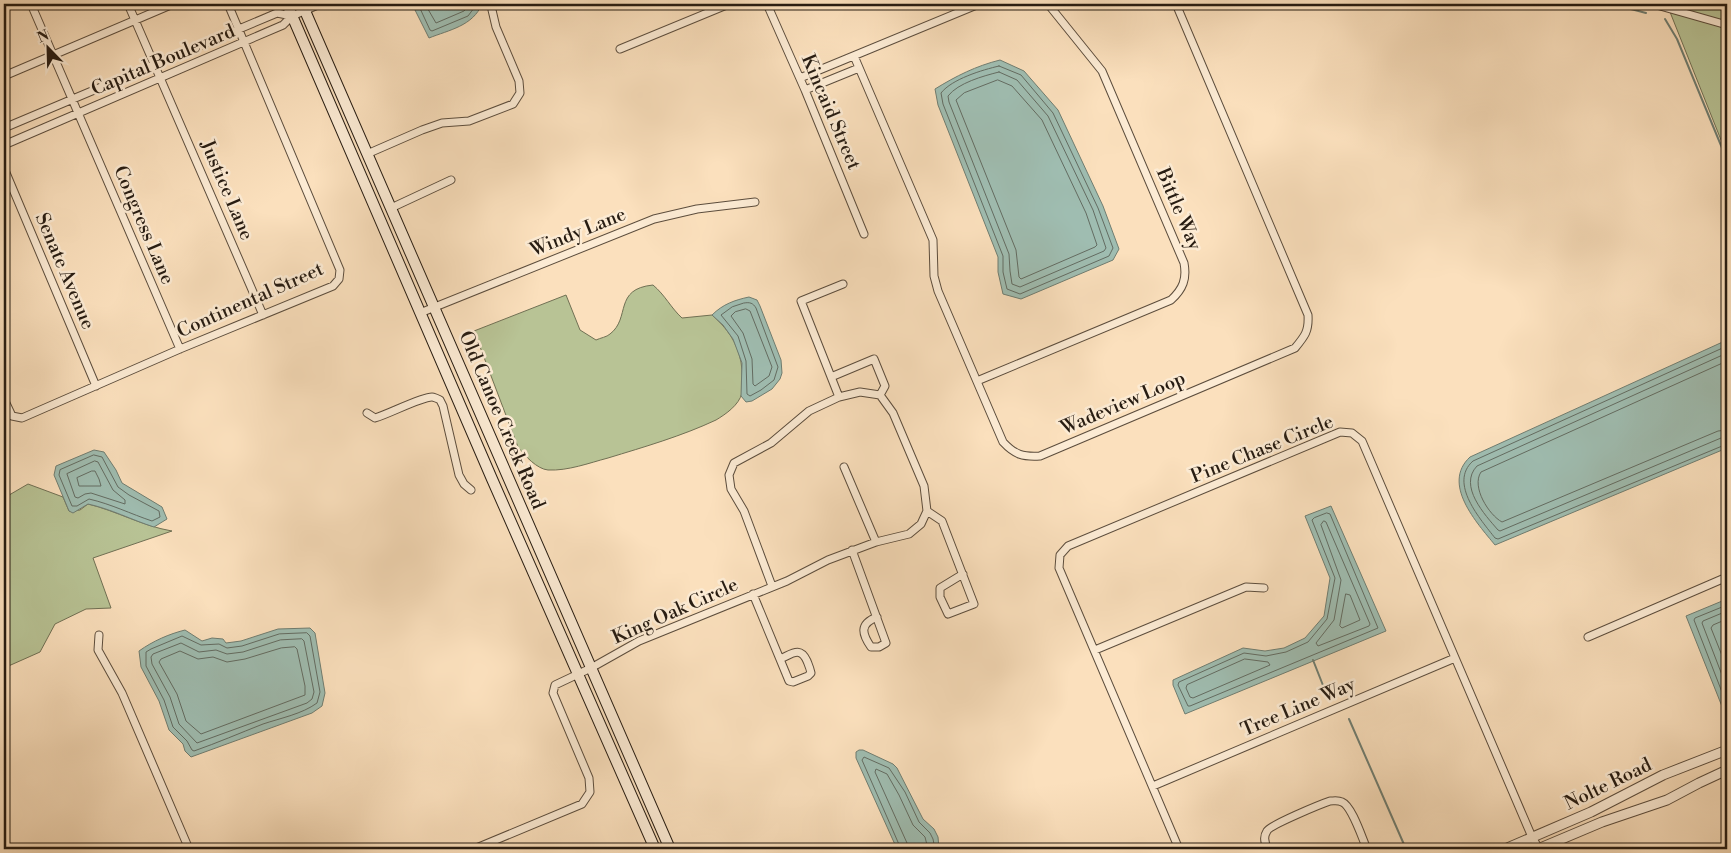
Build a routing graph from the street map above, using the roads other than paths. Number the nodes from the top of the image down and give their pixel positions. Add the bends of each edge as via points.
1 (31, 4) edge
2 (128, 4) edge
3 (173, 4) edge
4 (228, 4) edge
5 (287, 4) edge
6 (320, 4) edge
7 (494, 4) edge
8 (729, 4) edge
9 (767, 4) edge
10 (979, 4) edge
11 (1048, 4) edge
12 (1176, 4) edge
13 (1653, 4) edge
14 (303, 7) edge
15 (292, 16) junction
16 (135, 20) junction
17 (1727, 25) edge
18 (239, 29) junction
19 (244, 42) junction
20 (620, 49) dead end
21 (53, 55) junction
22 (854, 56) junction
23 (155, 65) junction
24 (859, 68) junction
25 (4, 76) edge
26 (161, 78) junction
27 (800, 78) junction
28 (805, 90) junction
29 (72, 99) junction
30 (78, 113) junction
31 (4, 128) edge
32 (4, 145) edge
33 (367, 154) junction
34 (4, 168) edge
35 (450, 180) dead end
36 (755, 202) dead end
37 (391, 208) junction
38 (864, 234) dead end
39 (842, 284) dead end
40 (434, 307) junction
41 (420, 312) junction
42 (263, 315) junction
43 (180, 349) junction
44 (831, 377) junction
45 (977, 381) junction
46 (96, 386) junction
47 (880, 395) junction
48 (839, 396) junction
49 (4, 399) edge
50 (367, 413) dead end
51 (844, 467) dead end
52 (471, 490) dead end
53 (928, 511) junction
54 (876, 542) junction
55 (852, 550) junction
56 (963, 574) junction
57 (1727, 577) edge
58 (772, 586) junction
59 (1264, 588) dead end
60 (753, 594) junction
61 (877, 617) junction
62 (99, 635) dead end
63 (1588, 637) dead end
64 (1095, 650) junction
65 (1455, 658) junction
66 (780, 659) junction
67 (591, 668) junction
68 (578, 674) junction
69 (1727, 750) edge
70 (1727, 770) edge
71 (1154, 786) junction
72 (649, 800) junction
73 (636, 806) junction
74 (1532, 838) junction
75 (189, 849) edge
76 (474, 849) edge
77 (655, 849) edge
78 (670, 849) edge
79 (1179, 849) edge
80 (1268, 849) edge
81 (1367, 849) edge
82 (1505, 849) edge
83 (1538, 849) edge

1 - 21 street, Congress Lane
2 - 16 street, Justice Lane
3 - 16 street
4 - 18 street, Continental Street
5 - 15 main road, Old Canoe Creek Road
6 - 14 street
7 - 33 street via 492,10 496,27 519,80 520,93 513,104 469,122 442,123
8 - 20 street
9 - 27 street, Kincaid Street
10 - 22 street
11 - 45 street, Bittle Way via 1102,71 1184,263 1184,285 1171,300
12 - 45 street, Wadeview Loop via 1308,315 1309,327 1304,337 1295,348 1040,456 1012,451 1004,442
13 - 17 street
14 - 15 street
14 - 33 main road, Old Canoe Creek Road
15 - 18 street, Capital Boulevard via 277,13
15 - 19 street, Capital Boulevard via 283,25
15 - 41 main road, Old Canoe Creek Road
16 - 21 street
16 - 23 street, Justice Lane
18 - 19 street, Continental Street
18 - 23 street, Capital Boulevard
19 - 26 street, Capital Boulevard
19 - 42 street, Continental Street via 340,270 339,279 333,286
21 - 25 street
21 - 29 street, Congress Lane
22 - 24 street, Wadeview Loop
22 - 27 street
23 - 26 street, Justice Lane
23 - 29 street, Capital Boulevard
24 - 28 street
24 - 45 street, Wadeview Loop via 932,240 938,291
26 - 30 street, Capital Boulevard
26 - 42 street, Justice Lane
27 - 28 street, Kincaid Street
28 - 38 street, Kincaid Street
29 - 30 street, Congress Lane
29 - 31 street, Capital Boulevard
30 - 32 street, Capital Boulevard
30 - 43 street, Congress Lane
33 - 37 main road, Old Canoe Creek Road
34 - 46 street, Senate Avenue
35 - 37 street
36 - 40 street, Windy Lane via 697,209 654,219
37 - 40 main road, Old Canoe Creek Road
39 - 44 street via 801,301
40 - 41 street, Windy Lane
40 - 67 main road, Old Canoe Creek Road
41 - 68 main road, Old Canoe Creek Road
42 - 43 street, Continental Street
43 - 46 street, Continental Street
44 - 47 street via 874,359 885,386
44 - 48 street
46 - 49 street, Continental Street via 22,418 12,416
47 - 48 street via 860,392
47 - 53 street via 893,413 924,486
48 - 58 street via 808,411 771,443 734,463 729,475 731,489 744,511
50 - 52 street via 375,418 432,397 440,400 459,475
51 - 54 street
53 - 54 street, King Oak Circle via 910,534
53 - 56 street via 942,521
54 - 55 street, King Oak Circle
55 - 58 street, King Oak Circle
55 - 61 street
56 - 56 street via 974,604 948,614 940,597 940,588
57 - 63 street
58 - 60 street, King Oak Circle
59 - 64 street via 1246,587
60 - 66 street
60 - 67 street, King Oak Circle via 639,641
61 - 61 street via 886,643 871,647 863,631 865,625
62 - 75 street via 98,650 122,693
64 - 65 street, Pine Chase Circle via 1059,568 1060,555 1068,546 1340,432 1352,432 1362,441
64 - 71 street, Pine Chase Circle
65 - 71 street, Tree Line Way
65 - 74 street, Pine Chase Circle
66 - 66 street via 790,682 811,673 801,653
67 - 68 street, King Oak Circle
67 - 72 main road, Old Canoe Creek Road
68 - 73 main road, Old Canoe Creek Road
68 - 76 street, King Oak Circle via 555,685 552,693 589,778 590,792 582,804
69 - 74 street, Nolte Road via 1663,775
70 - 83 street, Nolte Road via 1667,800 1602,822
71 - 79 street, Pine Chase Circle
72 - 73 main road
72 - 78 main road, Old Canoe Creek Road
73 - 77 main road, Old Canoe Creek Road
74 - 82 street, Nolte Road
74 - 83 street, Pine Chase Circle
80 - 81 street via 1265,836 1270,827 1322,804 1337,801 1343,802 1350,810

